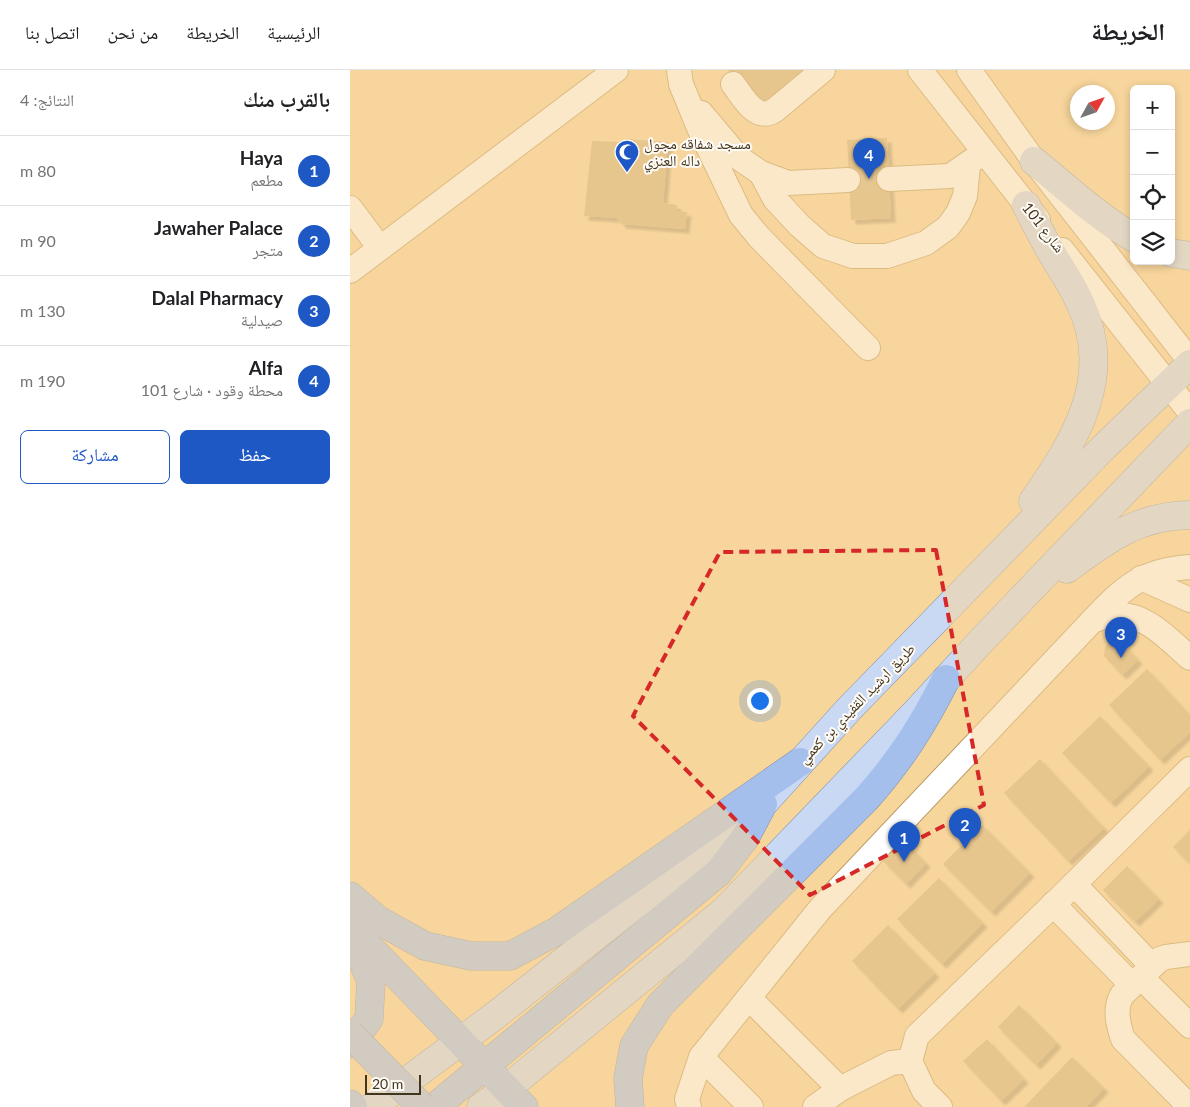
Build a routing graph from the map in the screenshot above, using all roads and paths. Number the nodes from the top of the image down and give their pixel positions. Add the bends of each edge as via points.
1 (616, 70) edge
2 (823, 70) edge
3 (920, 70) edge
4 (968, 70) edge
5 (591, 78) edge
6 (681, 78) edge
7 (733, 84) dead end
8 (976, 158) junction
9 (1034, 161) junction
10 (761, 173) junction
11 (889, 179) tunnel mouth
12 (848, 180) tunnel mouth
13 (1026, 205) junction
14 (350, 208) edge
15 (1130, 236) edge
16 (380, 248) junction
17 (1175, 254) edge
18 (1190, 256) edge
19 (350, 271) edge
20 (868, 348) dead end
21 (1190, 362) edge
22 (1168, 385) junction
23 (1190, 412) edge
24 (1190, 423) edge
25 (1190, 515) edge
26 (1190, 567) edge
27 (1141, 578) junction
28 (958, 596) junction
29 (1190, 600) edge
30 (1092, 621) junction
31 (983, 638) junction
32 (1190, 658) edge
33 (946, 679) junction
34 (800, 762) junction
35 (1190, 769) edge
36 (763, 804) junction
37 (1074, 884) junction
38 (350, 896) edge
39 (1053, 904) junction
40 (350, 927) edge
41 (350, 932) edge
42 (1190, 954) edge
43 (1142, 976) junction
44 (749, 998) junction
45 (1190, 1026) edge
46 (350, 1034) edge
47 (460, 1040) junction
48 (350, 1044) edge
49 (701, 1058) junction
50 (910, 1060) junction
51 (484, 1065) junction
52 (840, 1089) junction
53 (515, 1098) edge
54 (350, 1104) edge
55 (353, 1107) edge
56 (372, 1107) edge
57 (414, 1107) edge
58 (422, 1107) edge
59 (435, 1107) edge
60 (481, 1107) edge
61 (630, 1107) edge
62 (690, 1107) edge
63 (751, 1107) edge
64 (815, 1107) edge
65 (940, 1107) edge
66 (1190, 1107) edge

1 - 5 street
2 - 7 street via 770,114 764,115 753,110
3 - 8 street, شارع 101
4 - 9 street
5 - 16 street
6 - 10 street via 711,125 739,158
6 - 20 street via 699,128 741,215 758,237
8 - 10 street via 965,196 948,227 926,243 888,256 853,256 824,246 775,199
8 - 11 street via 950,176
8 - 13 street, شارع 101
9 - 15 main road
9 - 21 street
10 - 12 street via 788,183
13 - 22 street, شارع 101
13 - 28 main road via 1082,306 1094,341 1094,379 1086,408 1060,462 1011,534
14 - 16 street
16 - 19 street
17 - 18 main road
21 - 22 main road, طريق ارشيد القفيدي بن كعمي
22 - 23 street, شارع 101
22 - 28 main road, طريق ارشيد القفيدي بن كعمي
24 - 31 main road
25 - 31 main road via 1158,518 1114,536 1066,570
26 - 27 street via 1172,568
27 - 29 street
27 - 30 street via 1115,596
28 - 34 main road, طريق ارشيد القفيدي بن كعمي
30 - 32 street via 1113,615 1135,616
30 - 44 street via 820,909
31 - 33 main road
33 - 53 main road via 724,911 539,1061
33 - 61 highway via 907,748 888,774 660,1005 634,1046 628,1078
34 - 36 main road, طريق ارشيد القفيدي بن كعمي
34 - 38 highway via 558,931 510,956 471,956 425,946 378,920
35 - 37 street
36 - 47 main road, طريق ارشيد القفيدي بن كعمي
36 - 51 highway via 745,838 719,872
37 - 39 street
37 - 43 street
39 - 43 street
39 - 50 street via 917,1036
40 - 47 highway
41 - 48 highway via 371,981 369,1019
42 - 43 street via 1166,957
43 - 45 street
43 - 66 street via 1118,1002 1123,1039
44 - 49 street
44 - 52 street
46 - 58 highway, bridge
47 - 51 highway
47 - 56 main road, طريق ارشيد القفيدي بن كعمي
47 - 57 highway via 459,1057 452,1069 437,1088
49 - 62 street via 687,1099
49 - 63 street
50 - 52 street via 891,1063
50 - 65 street via 924,1091
51 - 53 highway
51 - 59 highway
52 - 64 street
53 - 60 main road
54 - 55 highway

